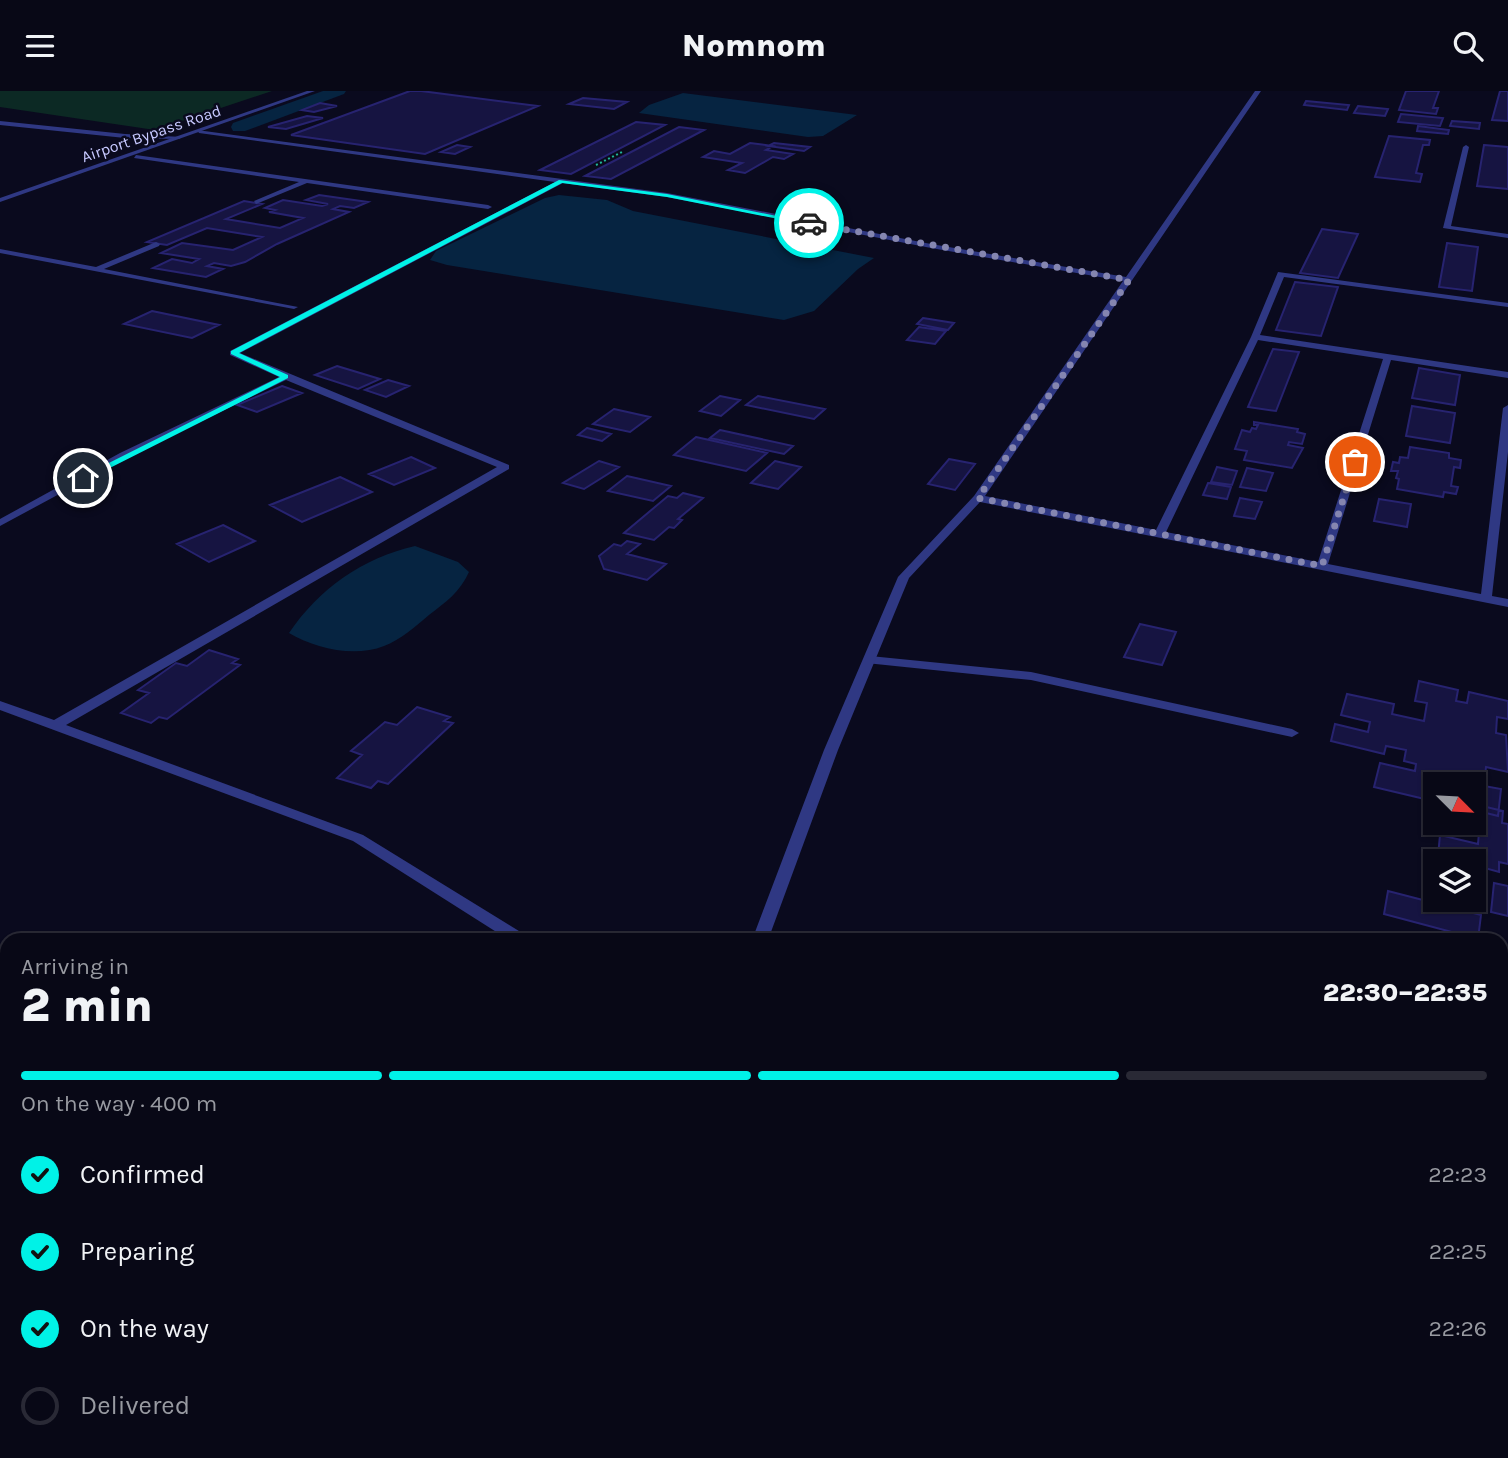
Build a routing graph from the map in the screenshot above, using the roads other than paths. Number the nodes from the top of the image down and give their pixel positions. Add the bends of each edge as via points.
1 (312, 91) edge
2 (1258, 91) edge
3 (0, 123) edge
4 (199, 131) junction
5 (180, 137) junction
6 (1466, 148) dead end
7 (136, 157) dead end
8 (306, 181) junction
9 (561, 181) junction
10 (0, 201) edge
11 (256, 202) dead end
12 (488, 207) dead end
13 (1508, 236) edge
14 (156, 244) dead end
15 (0, 251) edge
16 (98, 268) junction
17 (1129, 280) junction
18 (1508, 305) edge
19 (294, 307) dead end
20 (1255, 337) junction
21 (1388, 357) junction
22 (1508, 375) edge
23 (286, 377) junction
24 (1508, 408) edge
25 (978, 498) junction
26 (0, 523) edge
27 (1159, 534) junction
28 (1322, 566) junction
29 (1486, 599) junction
30 (1508, 603) edge
31 (870, 660) junction
32 (0, 705) edge
33 (54, 726) junction
34 (1292, 733) dead end
35 (510, 933) edge
36 (763, 933) edge

1 - 4 street, Airport Bypass Road
2 - 17 street
3 - 5 street
4 - 5 street, Airport Bypass Road
4 - 9 street
5 - 10 street, Airport Bypass Road
6 - 13 street via 1447,228
7 - 8 street
8 - 11 street
8 - 12 street
9 - 17 street via 667,195
9 - 23 street via 233,353
14 - 16 street
15 - 16 street
16 - 19 street
17 - 25 street
18 - 20 street via 1281,274
20 - 21 street
20 - 27 street
21 - 22 street
21 - 28 street
23 - 26 street via 124,455
23 - 33 street via 505,467
24 - 29 street
25 - 27 street
25 - 31 street via 904,577
27 - 28 street
28 - 29 street
29 - 30 street
31 - 34 street via 1031,675
31 - 36 street
32 - 33 street
33 - 35 street via 358,838

